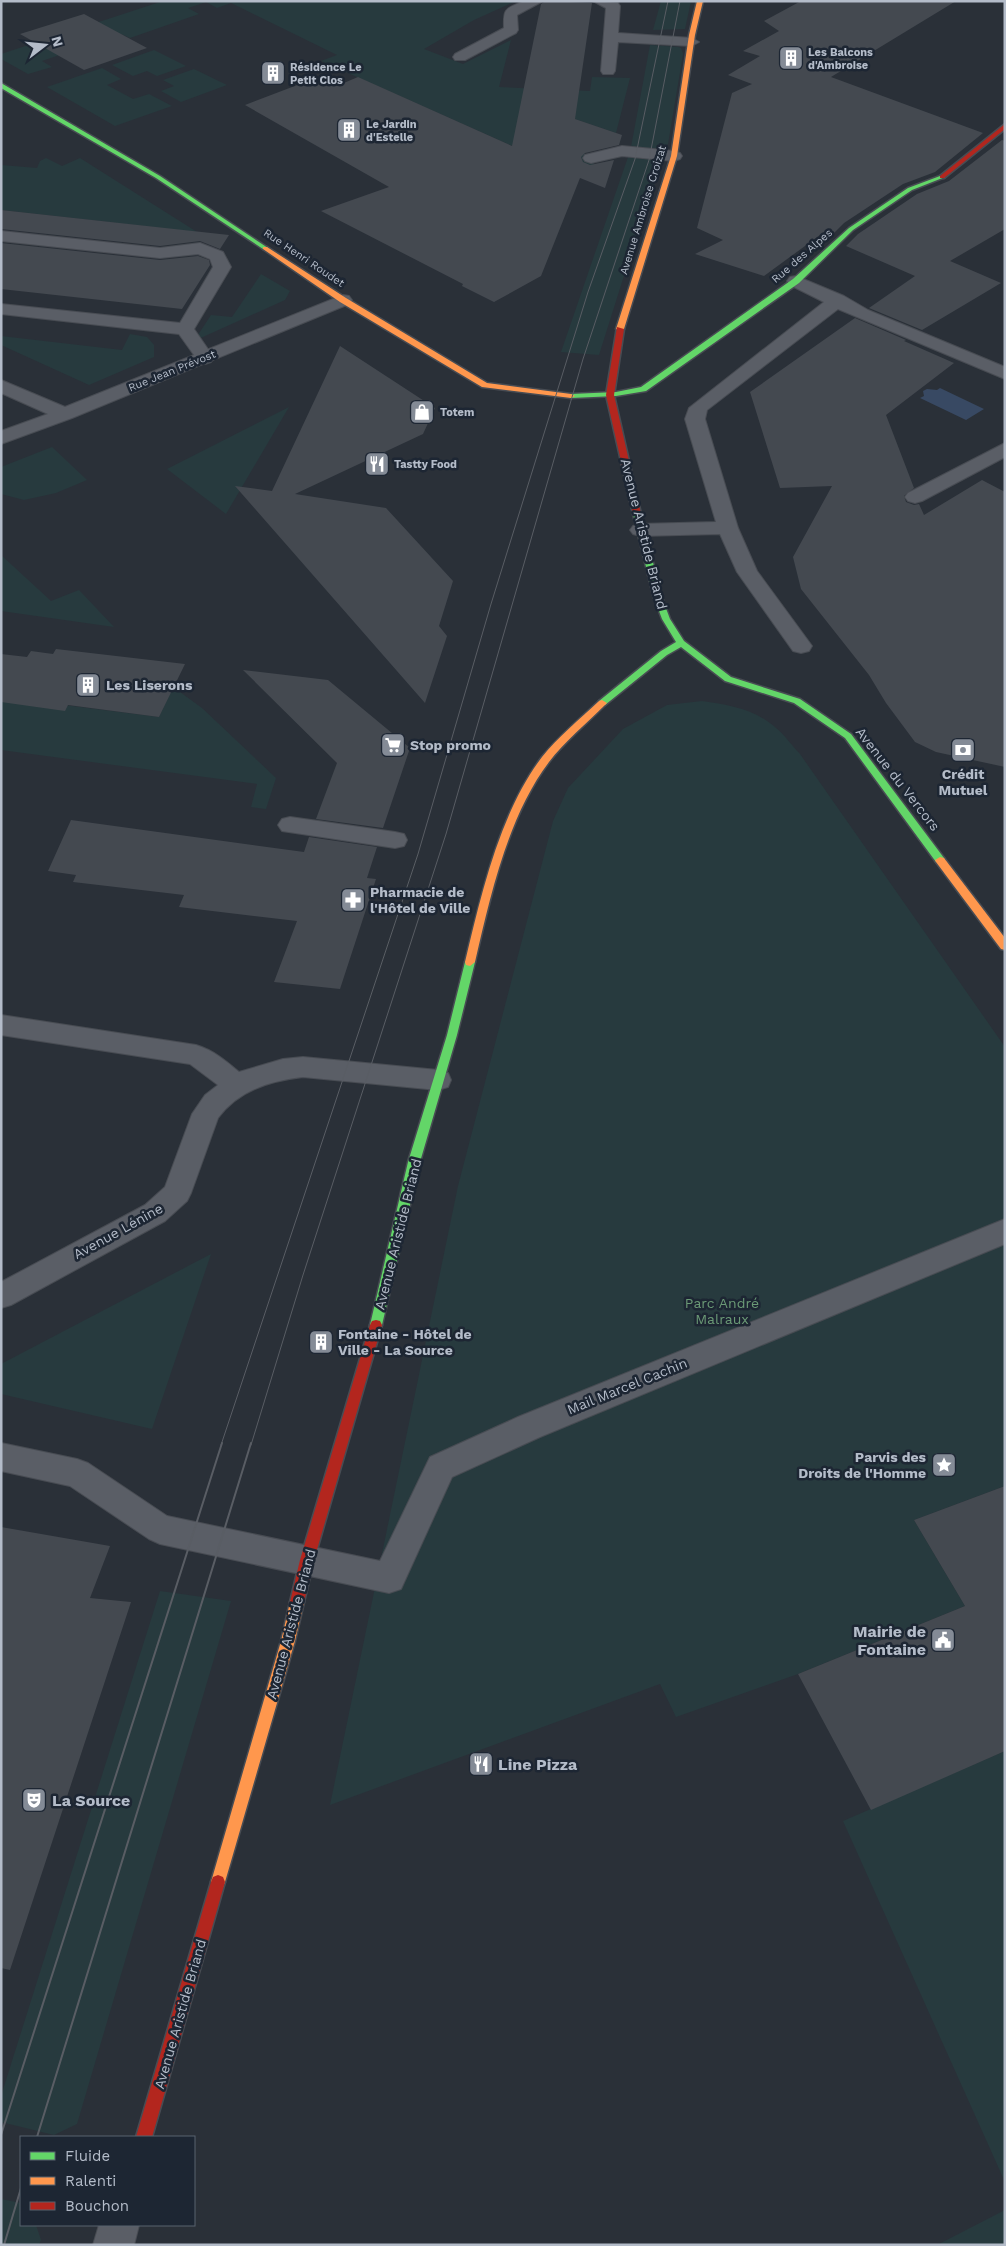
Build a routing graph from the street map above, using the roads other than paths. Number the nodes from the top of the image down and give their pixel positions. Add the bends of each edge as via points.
1 (536, 1) edge
2 (600, 1) edge
3 (700, 1) edge
4 (611, 37) junction
5 (692, 42) junction
6 (460, 57) dead end
7 (608, 71) dead end
8 (1, 86) edge
9 (1005, 126) edge
10 (674, 156) junction
11 (591, 158) dead end
12 (1, 236) edge
13 (796, 280) junction
14 (343, 300) junction
15 (838, 300) junction
16 (1, 309) edge
17 (185, 329) junction
18 (204, 358) junction
19 (1005, 374) edge
20 (1, 386) edge
21 (610, 395) junction
22 (65, 414) junction
23 (1, 438) edge
24 (1005, 448) edge
25 (915, 497) dead end
26 (728, 528) junction
27 (640, 530) junction
28 (682, 643) junction
29 (801, 646) dead end
30 (290, 826) dead end
31 (395, 840) dead end
32 (1005, 946) edge
33 (1, 1025) edge
34 (438, 1080) junction
35 (236, 1085) junction
36 (1005, 1231) edge
37 (1, 1296) edge
38 (1, 1457) edge
39 (307, 1560) junction
40 (144, 2136) edge
41 (119, 2226) edge
42 (113, 2245) edge

1 - 6 street via 510,13 511,30
2 - 4 street via 613,6
3 - 5 street, Avenue Ambroise Croizat
4 - 5 street
4 - 7 street
5 - 10 street, Avenue Ambroise Croizat
8 - 14 street, Rue Henri Roudet via 158,178
9 - 13 street, Rue des Alpes via 942,177 910,190 851,229
10 - 11 street via 622,151
10 - 21 street, Avenue Ambroise Croizat via 621,322
12 - 17 street via 160,253 200,248 217,256 222,267
13 - 15 street
13 - 21 street, Rue des Alpes via 643,389
14 - 18 street, Rue Jean Prévost
14 - 21 street, Rue Henri Roudet via 485,385 572,396
15 - 19 street via 862,314
15 - 26 street via 698,408 695,419
16 - 17 street
17 - 18 street
18 - 22 street, Rue Jean Prévost
20 - 22 street
21 - 27 street, Avenue Aristide Briand
22 - 23 street, Rue Jean Prévost
24 - 25 street
26 - 27 street
26 - 29 street via 747,572
27 - 28 street, Avenue Aristide Briand via 660,603
28 - 32 street, Avenue du Vercors via 728,679 797,702 848,736
28 - 34 street, Avenue Aristide Briand via 664,653 597,707 546,759 520,799 487,890
30 - 31 street
33 - 35 street via 196,1054
34 - 35 street, Avenue Lénine via 303,1067 263,1074
34 - 39 street, Avenue Aristide Briand via 414,1162 382,1303
35 - 37 street, Avenue Lénine via 206,1114 177,1193 167,1204
36 - 39 street, Mail Marcel Cachin via 529,1426 441,1467 389,1578
38 - 39 street via 77,1473 160,1529
39 - 40 street, Avenue Aristide Briand via 288,1641
41 - 42 street

